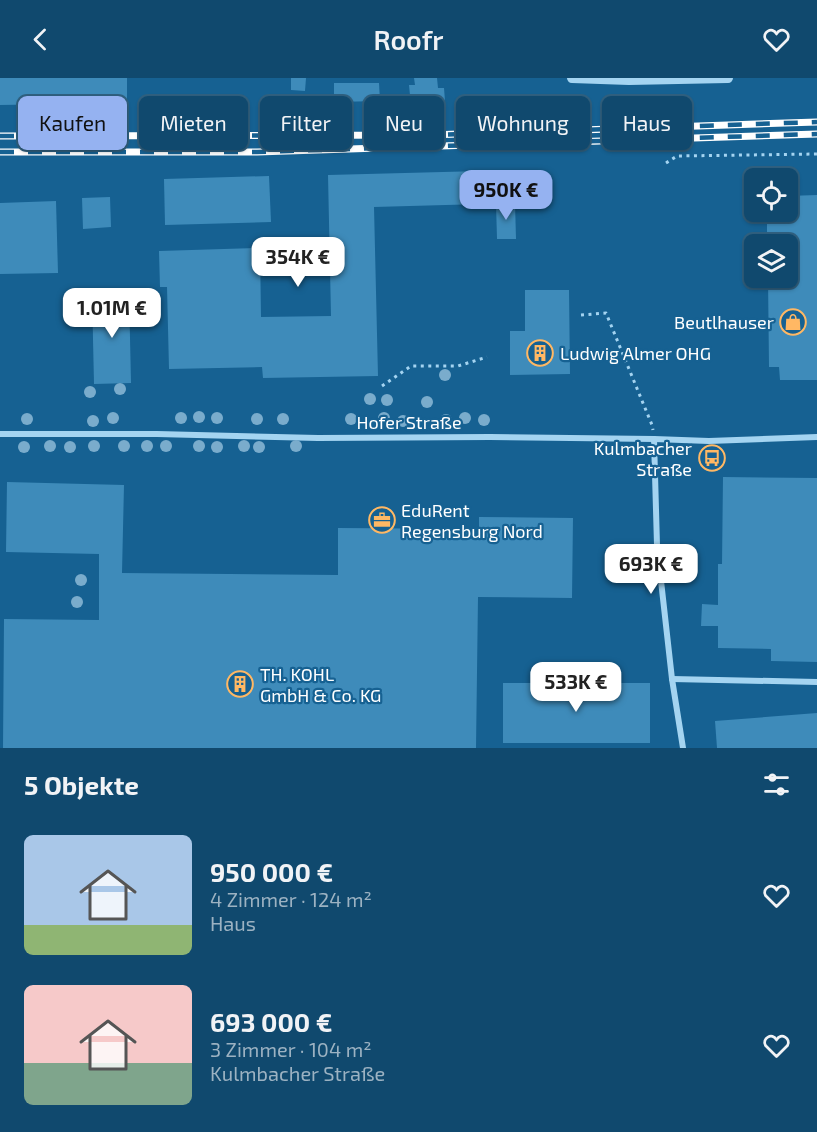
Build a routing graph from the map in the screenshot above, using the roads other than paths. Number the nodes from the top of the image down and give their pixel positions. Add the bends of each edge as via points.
1 (572, 78) edge
2 (728, 78) edge
3 (0, 434) edge
4 (817, 437) edge
5 (654, 439) junction
6 (672, 679) junction
7 (817, 682) edge
8 (683, 748) edge

1 - 2 street
3 - 5 street, Hofer Straße
4 - 5 street, Hofer Straße
5 - 6 street via 657,545
6 - 7 street
6 - 8 street

